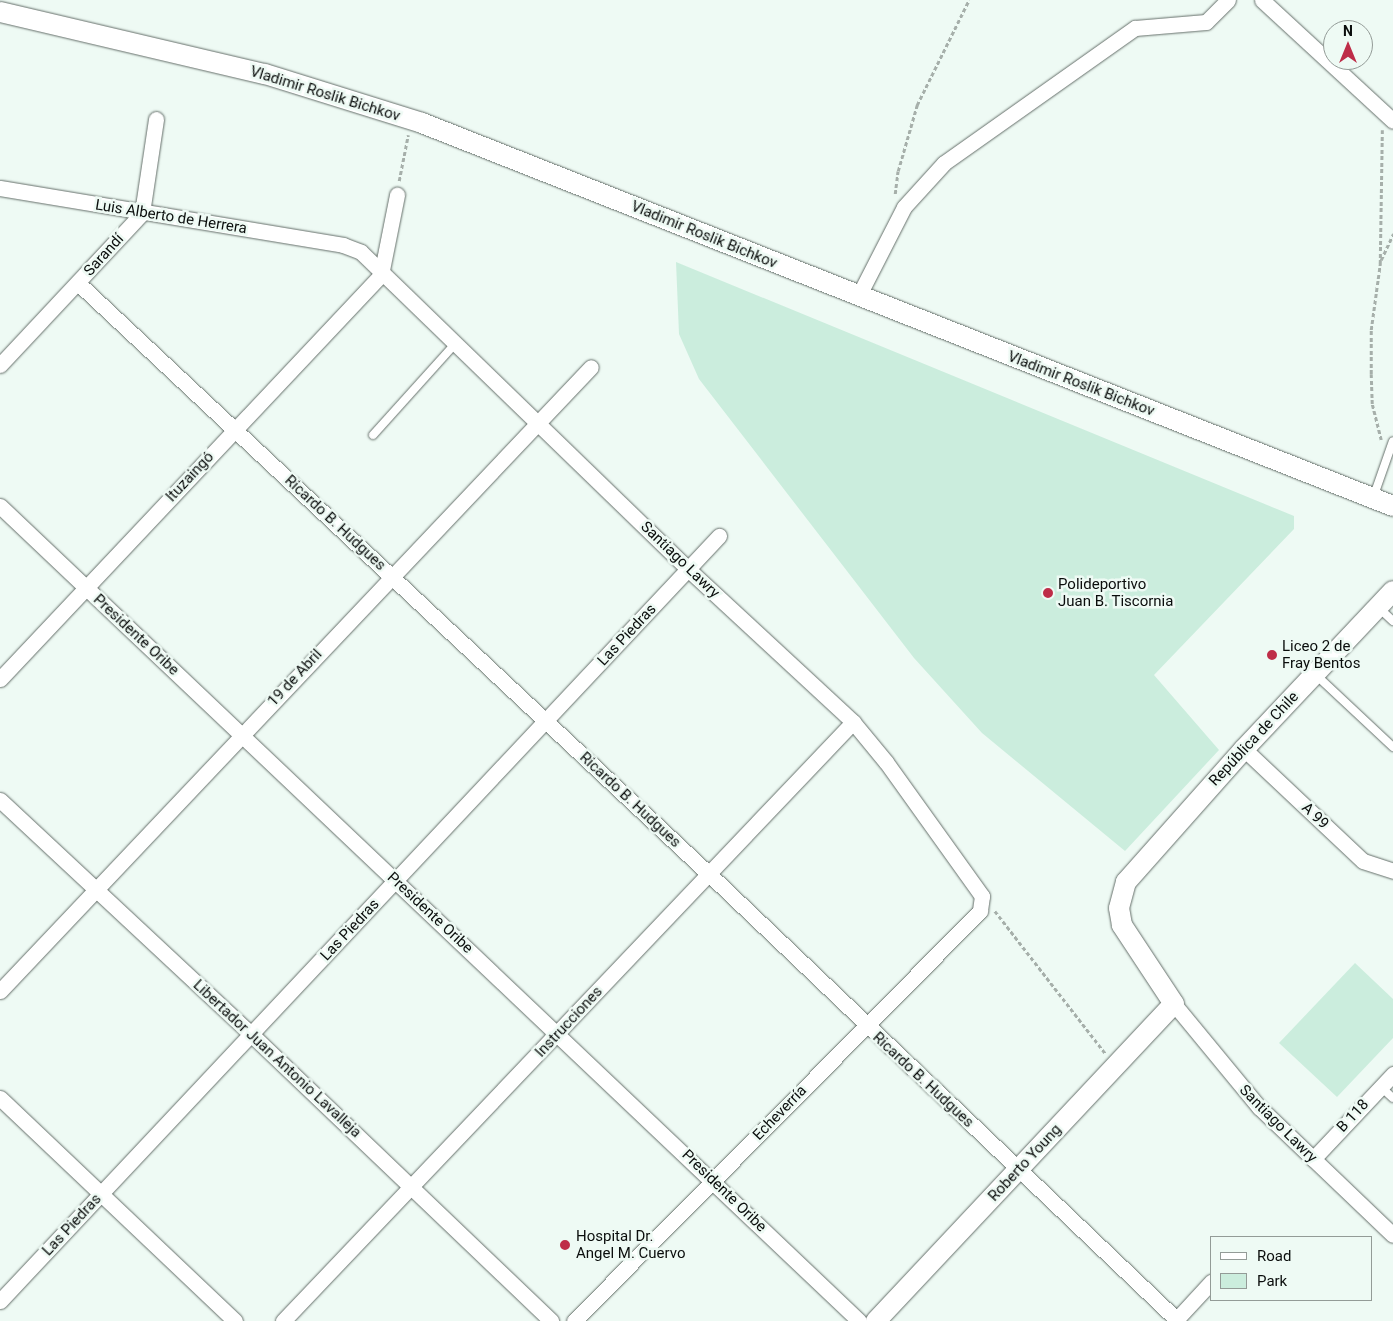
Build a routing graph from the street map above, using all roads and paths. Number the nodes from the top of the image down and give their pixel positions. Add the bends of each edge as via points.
1 (968, 0) edge
2 (1228, 0) edge
3 (1262, 0) edge
4 (0, 12) edge
5 (1382, 111) junction
6 (156, 119) dead end
7 (413, 120) junction
8 (1393, 121) edge
9 (0, 188) edge
10 (397, 195) joint
11 (895, 198) dead end
12 (142, 213) junction
13 (1393, 234) edge
14 (343, 245) joint
15 (1380, 264) junction
16 (381, 275) junction
17 (78, 284) junction
18 (858, 297) junction
19 (454, 345) junction
20 (0, 365) edge
21 (591, 367) dead end
22 (537, 423) junction
23 (235, 429) junction
24 (373, 435) dead end
25 (1393, 441) edge
26 (1385, 462) junction
27 (1373, 498) junction
28 (0, 506) edge
29 (1393, 506) edge
30 (719, 536) dead end
31 (688, 569) junction
32 (392, 576) junction
33 (85, 587) junction
34 (1393, 591) edge
35 (1378, 606) junction
36 (1393, 621) edge
37 (1315, 674) junction
38 (0, 679) edge
39 (545, 722) junction
40 (853, 722) junction
41 (242, 735) junction
42 (1393, 747) edge
43 (1244, 748) junction
44 (0, 800) edge
45 (1393, 872) edge
46 (709, 874) junction
47 (395, 881) junction
48 (96, 888) junction
49 (983, 904) junction
50 (0, 991) edge
51 (1174, 1004) junction
52 (865, 1025) junction
53 (558, 1033) junction
54 (252, 1035) junction
55 (1115, 1067) junction
56 (1393, 1074) edge
57 (1381, 1087) junction
58 (0, 1098) edge
59 (1393, 1098) edge
60 (1313, 1159) junction
61 (1019, 1170) junction
62 (714, 1182) junction
63 (413, 1187) junction
64 (102, 1192) junction
65 (1393, 1235) edge
66 (1210, 1283) edge
67 (0, 1301) edge
68 (1176, 1320) edge
69 (235, 1321) edge
70 (283, 1321) edge
71 (551, 1321) edge
72 (574, 1321) edge
73 (859, 1321) edge
74 (876, 1321) edge

1 - 11 path via 917,106 898,171
2 - 18 street via 1206,22 1135,28 944,163 904,207
3 - 5 street
4 - 7 street, Vladimir Roslik Bichkov via 265,74
5 - 8 street
5 - 15 path
6 - 12 street
7 - 10 path via 404,145
7 - 18 street, Vladimir Roslik Bichkov
9 - 12 street, Luis Alberto de Herrera
10 - 16 street
12 - 14 street, Luis Alberto de Herrera
12 - 17 street, Sarandí
13 - 15 path
14 - 16 street, Santiago Lawry via 361,252
15 - 26 path via 1371,330 1371,374 1372,404
16 - 19 street, Santiago Lawry
16 - 23 street, Ituzaingó
17 - 20 street, Sarandí
17 - 23 street, Ricardo B. Hudgues
18 - 27 street, Vladimir Roslik Bichkov
19 - 22 street, Santiago Lawry
19 - 24 lane
21 - 22 street, 19 de Abril
22 - 31 street, Santiago Lawry
22 - 32 street, 19 de Abril
23 - 32 street, Ricardo B. Hudgues
23 - 33 street, Ituzaingó
25 - 26 lane
26 - 27 lane
27 - 29 street, Vladimir Roslik Bichkov
28 - 33 street, Presidente Oribe
30 - 31 street, Las Piedras
31 - 39 street, Las Piedras
31 - 40 street, Santiago Lawry
32 - 39 street, Ricardo B. Hudgues
32 - 41 street, 19 de Abril
33 - 38 street, Ituzaingó
33 - 41 street, Presidente Oribe
34 - 35 street, República de Chile
35 - 36 lane
35 - 37 street, República de Chile
37 - 42 lane
37 - 43 street, República de Chile
39 - 46 street, Ricardo B. Hudgues
39 - 47 street, Las Piedras
40 - 46 street, Instrucciones
40 - 49 street, Santiago Lawry via 877,749 982,896
41 - 47 street, Presidente Oribe
41 - 48 street, 19 de Abril
43 - 45 street, A 99 via 1363,861
43 - 51 street, República de Chile via 1137,866 1120,899 1122,925
44 - 48 street, Libertador Juan Antonio Lavalleja
46 - 52 street, Ricardo B. Hudgues
46 - 53 street, Instrucciones
47 - 53 street, Presidente Oribe
47 - 54 street, Las Piedras
48 - 50 street, 19 de Abril
48 - 54 street, Libertador Juan Antonio Lavalleja
49 - 52 street, Echeverría via 980,911
49 - 55 path via 999,912
51 - 55 street, Roberto Young
51 - 60 street, Santiago Lawry via 1240,1087
52 - 61 street, Ricardo B. Hudgues
52 - 62 street, Echeverría
53 - 62 street, Presidente Oribe
53 - 63 street, Instrucciones
54 - 63 street, Libertador Juan Antonio Lavalleja
54 - 64 street, Las Piedras
55 - 61 street, Roberto Young
56 - 57 street, B 118
57 - 59 lane
57 - 60 street, B 118
58 - 64 street
60 - 65 street, Santiago Lawry
61 - 68 street, Ricardo B. Hudgues
61 - 74 street, Roberto Young
62 - 72 street, Echeverría
62 - 73 street, Presidente Oribe
63 - 70 street, Instrucciones
63 - 71 street, Libertador Juan Antonio Lavalleja
64 - 67 street, Las Piedras
64 - 69 street
66 - 68 street

